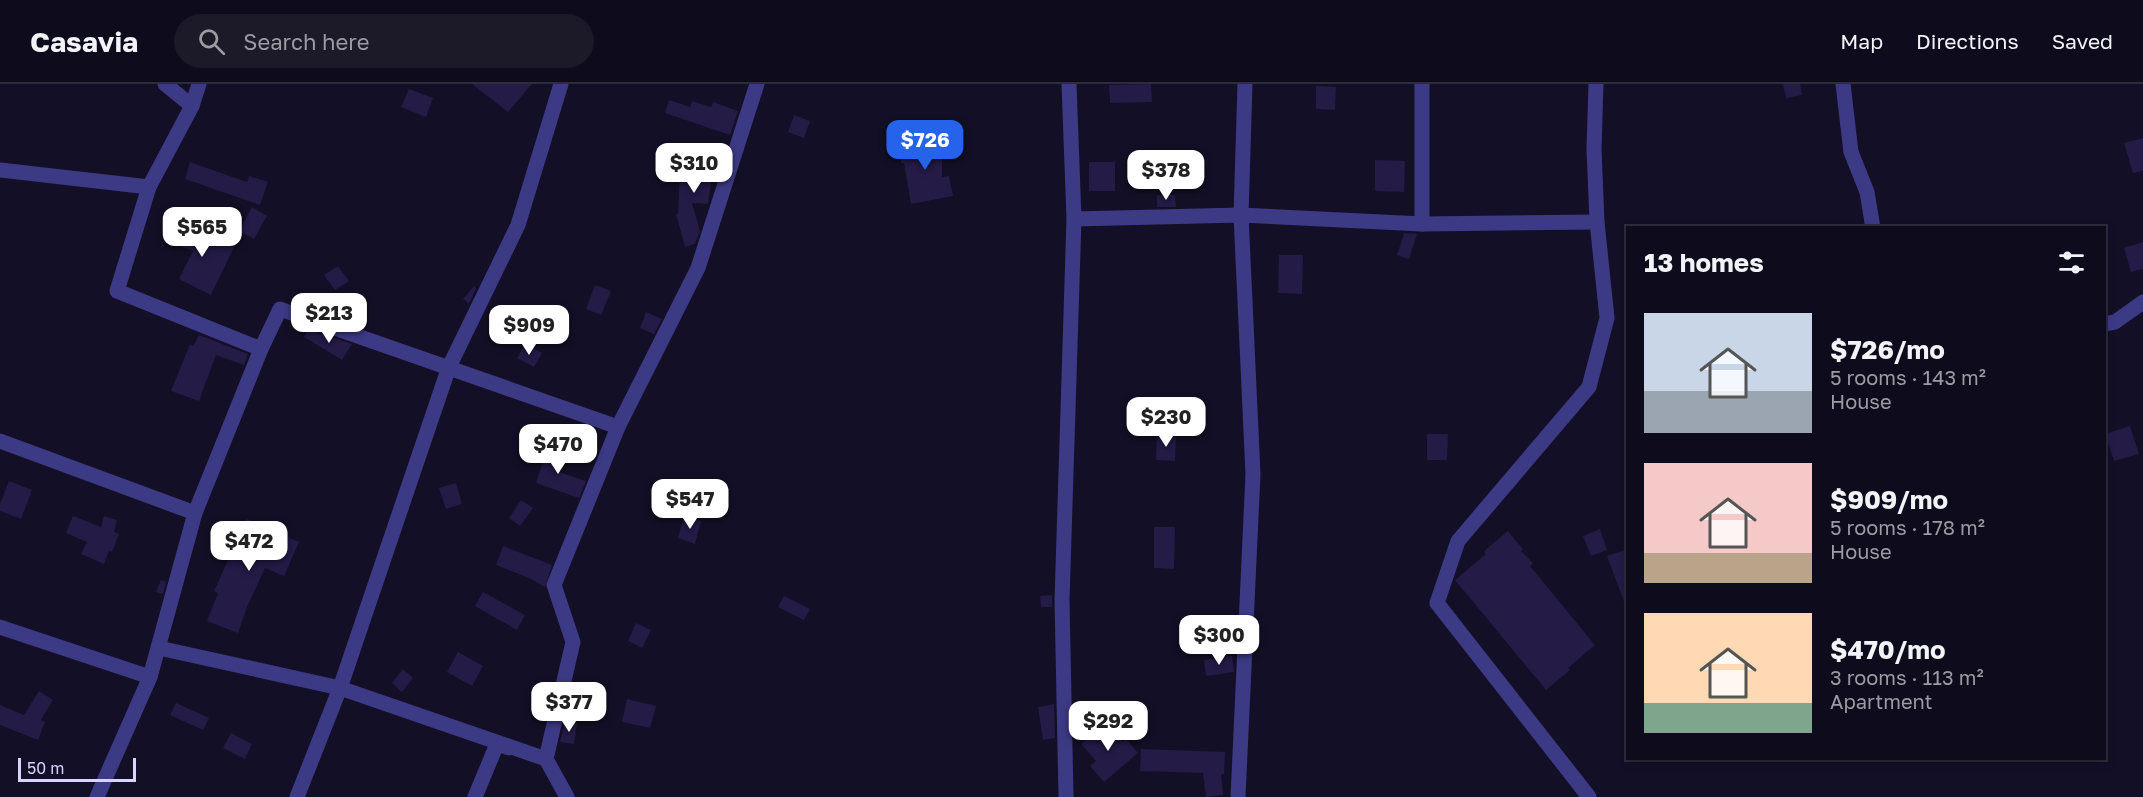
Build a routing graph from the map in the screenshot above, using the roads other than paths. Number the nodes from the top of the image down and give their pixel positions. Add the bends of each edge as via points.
1 (165, 84) edge
2 (199, 84) edge
3 (561, 84) edge
4 (757, 84) edge
5 (1070, 84) edge
6 (1245, 84) edge
7 (1422, 84) edge
8 (1596, 84) edge
9 (1843, 84) edge
10 (192, 106) junction
11 (0, 170) edge
12 (149, 187) junction
13 (1241, 215) junction
14 (1074, 219) junction
15 (1597, 222) junction
16 (1422, 224) junction
17 (1873, 226) edge
18 (2143, 302) edge
19 (2106, 324) edge
20 (261, 349) junction
21 (449, 367) junction
22 (618, 427) junction
23 (0, 441) edge
24 (195, 513) junction
25 (0, 627) edge
26 (159, 648) junction
27 (150, 677) junction
28 (340, 688) junction
29 (546, 759) junction
30 (97, 797) edge
31 (297, 797) edge
32 (475, 797) edge
33 (567, 797) edge
34 (1066, 797) edge
35 (1238, 797) edge
36 (1589, 797) edge

1 - 10 street
2 - 10 street
3 - 21 street via 518,225
4 - 22 street via 698,268
5 - 14 street
6 - 13 street
7 - 16 street
8 - 15 street
9 - 17 street via 1851,152 1867,192
10 - 12 street
11 - 12 street
12 - 20 street via 117,291
13 - 14 street
13 - 16 street
13 - 35 street via 1253,474
14 - 34 street via 1062,600
15 - 16 street
15 - 36 street via 1607,318 1588,387 1458,541 1437,603
18 - 19 street via 2115,322
20 - 21 street via 280,309
20 - 24 street
21 - 22 street
21 - 28 street
22 - 29 street via 554,585 573,642
23 - 24 street
24 - 26 street
25 - 27 street
26 - 27 street
26 - 28 street
27 - 30 street
28 - 29 street
28 - 31 street
29 - 32 street via 497,744
29 - 33 street

